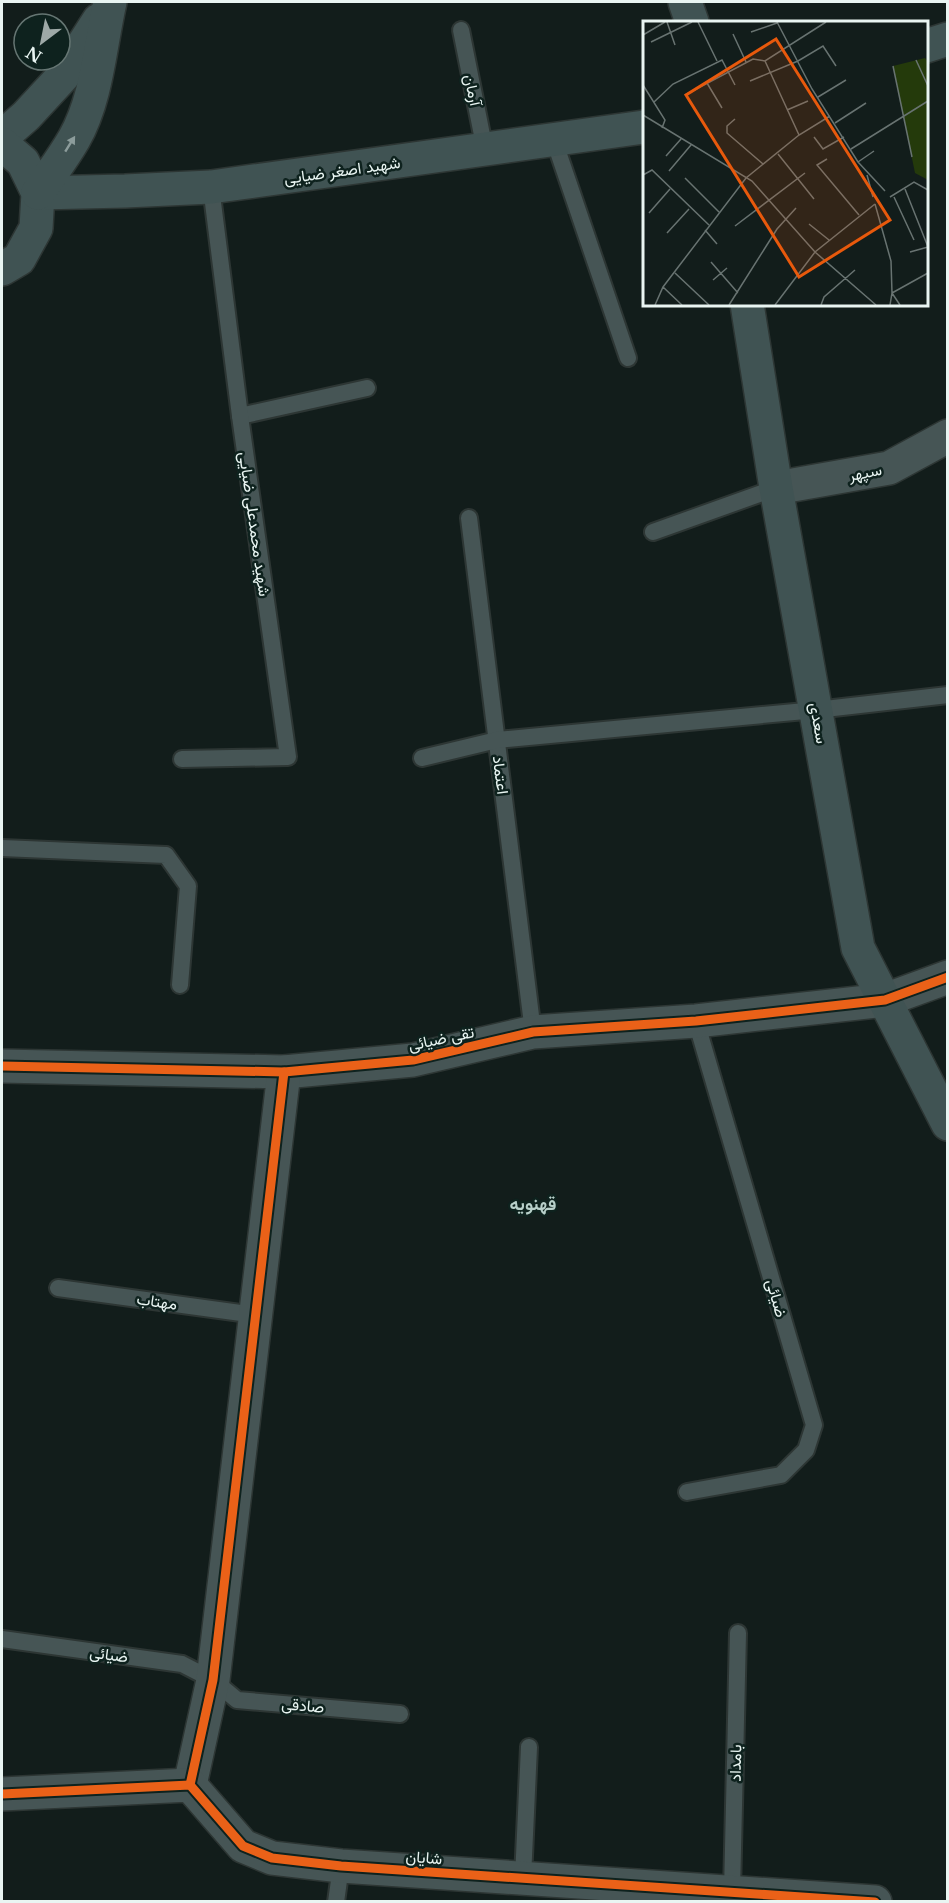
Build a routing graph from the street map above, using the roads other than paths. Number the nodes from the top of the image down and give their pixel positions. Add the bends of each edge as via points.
1 (110, 2) edge
2 (686, 2) edge
3 (692, 21) edge
4 (461, 30) dead end
5 (948, 39) edge
6 (928, 46) edge
7 (643, 127) edge
8 (2, 137) edge
9 (554, 140) junction
10 (2, 144) edge
11 (485, 150) junction
12 (211, 187) junction
13 (38, 193) junction
14 (10, 264) edge
15 (2, 296) edge
16 (747, 306) edge
17 (628, 358) dead end
18 (367, 388) dead end
19 (240, 416) junction
20 (948, 436) edge
21 (776, 488) junction
22 (469, 518) dead end
23 (653, 532) dead end
24 (948, 695) edge
25 (816, 710) junction
26 (497, 740) junction
27 (422, 758) dead end
28 (182, 759) dead end
29 (2, 848) edge
30 (948, 977) edge
31 (180, 985) dead end
32 (885, 1000) junction
33 (696, 1021) junction
34 (533, 1032) junction
35 (2, 1066) edge
36 (284, 1072) junction
37 (948, 1124) edge
38 (58, 1288) dead end
39 (255, 1314) junction
40 (687, 1492) dead end
41 (738, 1633) dead end
42 (2, 1639) edge
43 (213, 1680) junction
44 (400, 1714) dead end
45 (529, 1747) dead end
46 (190, 1785) junction
47 (2, 1794) edge
48 (341, 1866) junction
49 (522, 1890) edge
50 (732, 1892) junction
51 (336, 1902) edge
52 (875, 1902) edge

1 - 8 main road via 63,76
13 -> 1 main road via 82,121
2 - 3 main road
4 - 11 lane, آرمان
5 - 6 main road
7 - 9 main road, شهید اصغر ضیایی
9 - 11 main road, شهید اصغر ضیایی
9 - 17 lane
10 - 13 main road via 23,162
11 - 12 main road, شهید اصغر ضیایی
12 - 13 main road, شهید اصغر ضیایی
12 - 19 lane, شهید محمدعلی ضیایی
13 - 14 main road via 36,228
14 - 15 main road
16 - 21 main road, سعدی
18 - 19 lane
19 - 28 lane, شهید محمدعلی ضیایی via 288,757
20 - 21 street, سپهر via 889,468
21 - 23 lane
21 - 25 main road, سعدی
22 - 26 lane, اعتماد
24 - 25 lane
25 - 26 lane
25 - 32 main road, سعدی via 858,948
26 - 27 lane
26 - 34 lane, اعتماد
29 - 31 lane via 166,855 188,886
30 - 32 street, تقی ضیائی
32 - 33 street, تقی ضیائی
32 - 37 main road, سعدی
33 - 34 street, تقی ضیائی
33 - 40 lane, ضیائی via 814,1425 806,1450 781,1475
34 - 36 street, تقی ضیائی via 413,1060
35 - 36 street, تقی ضیائی
36 - 39 street
38 - 39 lane, مهتاب
39 - 43 street
41 - 50 lane, بامداد
42 - 43 lane, ضیائی via 182,1664
43 - 44 lane, صادقی via 237,1700
43 - 46 street
45 - 49 lane
46 - 47 street
46 - 48 street, شایان via 243,1846 272,1858
48 - 49 street, شایان
48 - 51 lane
49 - 50 street, شایان
50 - 52 street, شایان

